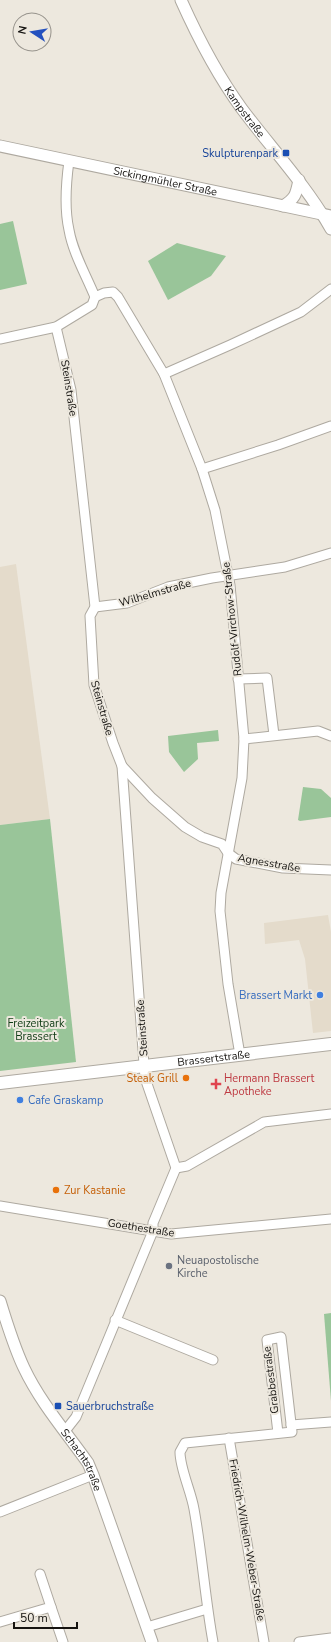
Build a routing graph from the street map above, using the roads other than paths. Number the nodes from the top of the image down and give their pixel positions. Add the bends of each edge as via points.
1 (181, 0) edge
2 (0, 146) edge
3 (69, 161) junction
4 (299, 180) junction
5 (283, 206) junction
6 (327, 215) edge
7 (331, 229) edge
8 (331, 290) edge
9 (95, 296) junction
10 (56, 327) junction
11 (0, 339) edge
12 (164, 374) junction
13 (331, 426) edge
14 (202, 469) junction
15 (331, 553) edge
16 (228, 577) junction
17 (95, 607) junction
18 (238, 679) junction
19 (274, 735) junction
20 (331, 736) edge
21 (244, 739) junction
22 (122, 766) junction
23 (228, 854) junction
24 (331, 870) edge
25 (331, 1044) edge
26 (240, 1055) junction
27 (145, 1067) junction
28 (0, 1083) edge
29 (331, 1114) edge
30 (176, 1168) junction
31 (0, 1206) edge
32 (331, 1219) edge
33 (153, 1231) junction
34 (0, 1301) edge
35 (115, 1320) junction
36 (213, 1360) dead end
37 (331, 1422) edge
38 (291, 1429) junction
39 (65, 1431) junction
40 (278, 1433) junction
41 (229, 1438) junction
42 (93, 1475) junction
43 (0, 1512) edge
44 (40, 1574) dead end
45 (51, 1607) junction
46 (207, 1609) junction
47 (0, 1622) edge
48 (147, 1627) junction
49 (331, 1638) edge
50 (64, 1642) edge
51 (152, 1642) edge
52 (213, 1642) edge
53 (264, 1642) edge
54 (299, 1642) edge

1 - 4 street, Kampstraße via 218,72 242,109
2 - 3 street, Sickingmühler Straße
3 - 5 street, Sickingmühler Straße
3 - 9 street via 66,198 68,230
4 - 5 street via 295,197
4 - 6 street, Kampstraße
5 - 6 street, Sickingmühler Straße
6 - 7 street, Kampstraße
8 - 12 street via 301,312
9 - 10 street via 92,305
9 - 12 street, Rudolf-Virchow-Straße via 113,292 118,297
10 - 11 street
10 - 17 street, Steinstraße via 71,390
12 - 14 street, Rudolf-Virchow-Straße
13 - 14 street via 278,446
14 - 16 street, Rudolf-Virchow-Straße via 215,510
15 - 16 street, Wilhelmstraße via 285,567
16 - 17 street, Wilhelmstraße via 168,587 127,603
16 - 18 street, Rudolf-Virchow-Straße
17 - 22 street, Steinstraße via 90,616 94,685
18 - 19 street via 267,678
18 - 21 street, Rudolf-Virchow-Straße
19 - 20 street via 318,731
19 - 21 street
21 - 23 street, Rudolf-Virchow-Straße via 242,778
22 - 23 street, Agnesstraße via 174,818 202,838 222,844
22 - 27 street, Steinstraße
23 - 24 street, Agnesstraße via 236,860 283,868
23 - 26 street, Rudolf-Virchow-Straße via 220,911 228,984
25 - 26 main road, Brassertstraße
26 - 27 main road, Brassertstraße
27 - 28 main road, Brassertstraße
27 - 30 street, Steinstraße via 145,1078
29 - 30 street via 264,1122 187,1166
30 - 33 street via 153,1223
31 - 33 street, Goethestraße
32 - 33 street, Goethestraße via 178,1234
33 - 35 street
34 - 39 street, Schachtstraße via 10,1336 24,1369
35 - 36 street
35 - 39 street via 76,1417
37 - 38 street
38 - 40 street
38 - 40 street, Grabbestraße via 280,1337 267,1340
39 - 42 street, Schachtstraße via 88,1463
40 - 41 street
41 - 46 street via 185,1443 180,1456 194,1507
41 - 53 street, Friedrich-Wilhelm-Weber-Straße
42 - 43 street
42 - 48 street, Schachtstraße
44 - 45 street
45 - 47 street
45 - 50 street
46 - 48 street
46 - 52 street
48 - 51 street, Schachtstraße
49 - 54 street

